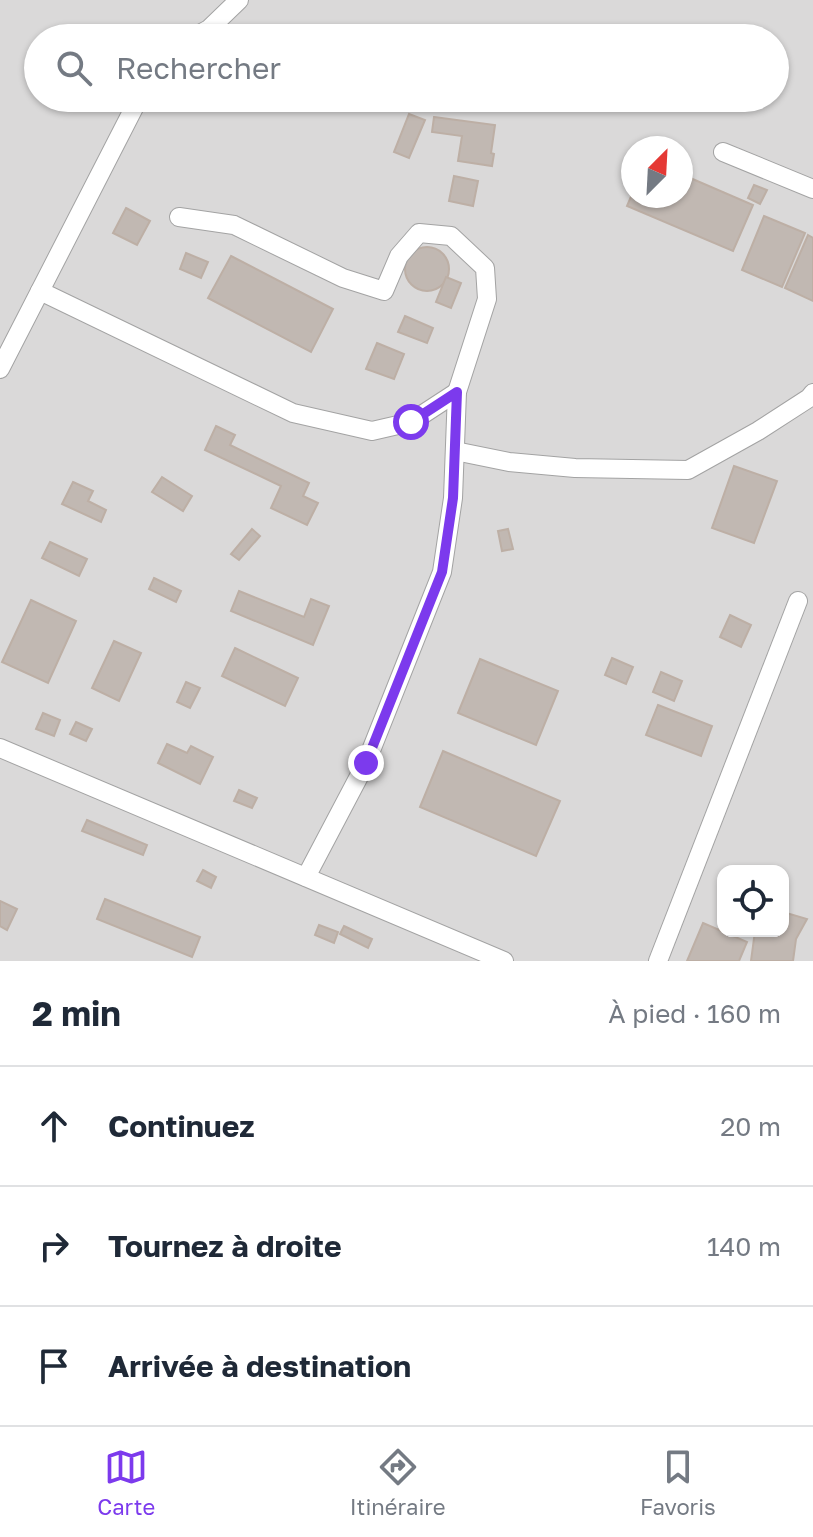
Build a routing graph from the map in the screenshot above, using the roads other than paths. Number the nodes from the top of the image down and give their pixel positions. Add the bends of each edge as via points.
1 (239, 0) edge
2 (214, 24) edge
3 (132, 112) edge
4 (723, 152) dead end
5 (813, 189) edge
6 (179, 217) dead end
7 (40, 291) junction
8 (0, 369) edge
9 (457, 392) junction
10 (813, 393) edge
11 (455, 451) junction
12 (798, 601) dead end
13 (0, 748) edge
14 (306, 877) junction
15 (504, 961) edge
16 (658, 961) edge

1 - 2 street
3 - 7 street
4 - 5 street
6 - 9 street via 234,225 343,278 384,291 399,256 419,233 451,236 485,268 487,299
7 - 8 street
7 - 9 street via 293,413 372,431 411,422
9 - 11 street
10 - 11 street via 688,470 575,468
11 - 14 street via 442,572 366,763
12 - 16 street
13 - 14 street
14 - 15 street

